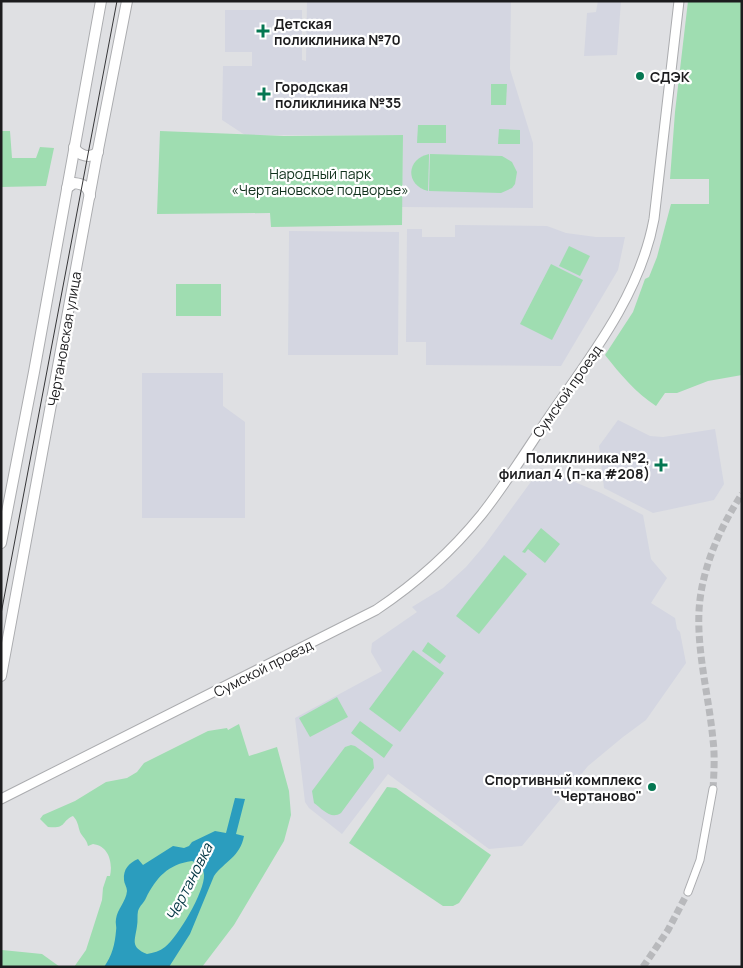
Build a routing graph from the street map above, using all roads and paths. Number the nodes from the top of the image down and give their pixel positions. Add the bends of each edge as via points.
1 (101, 1) edge
2 (127, 1) edge
3 (679, 1) edge
4 (74, 147) junction
5 (98, 152) junction
6 (67, 188) junction
7 (90, 197) junction
8 (1, 543) edge
9 (1, 676) edge
10 (713, 789) tunnel mouth
11 (1, 799) edge
12 (688, 892) tunnel mouth

1 - 4 main road, Чертановская улица
2 - 5 main road, Чертановская улица
3 - 11 street, Сумской проезд via 654,219 645,254 602,340 475,522 417,581 376,610
4 - 5 main road via 84,155 92,156
4 - 6 main road, Чертановская улица
5 - 7 main road, Чертановская улица
6 - 7 main road via 82,184
6 - 8 main road, Чертановская улица
7 - 9 main road, Чертановская улица
10 - 12 street via 700,860

